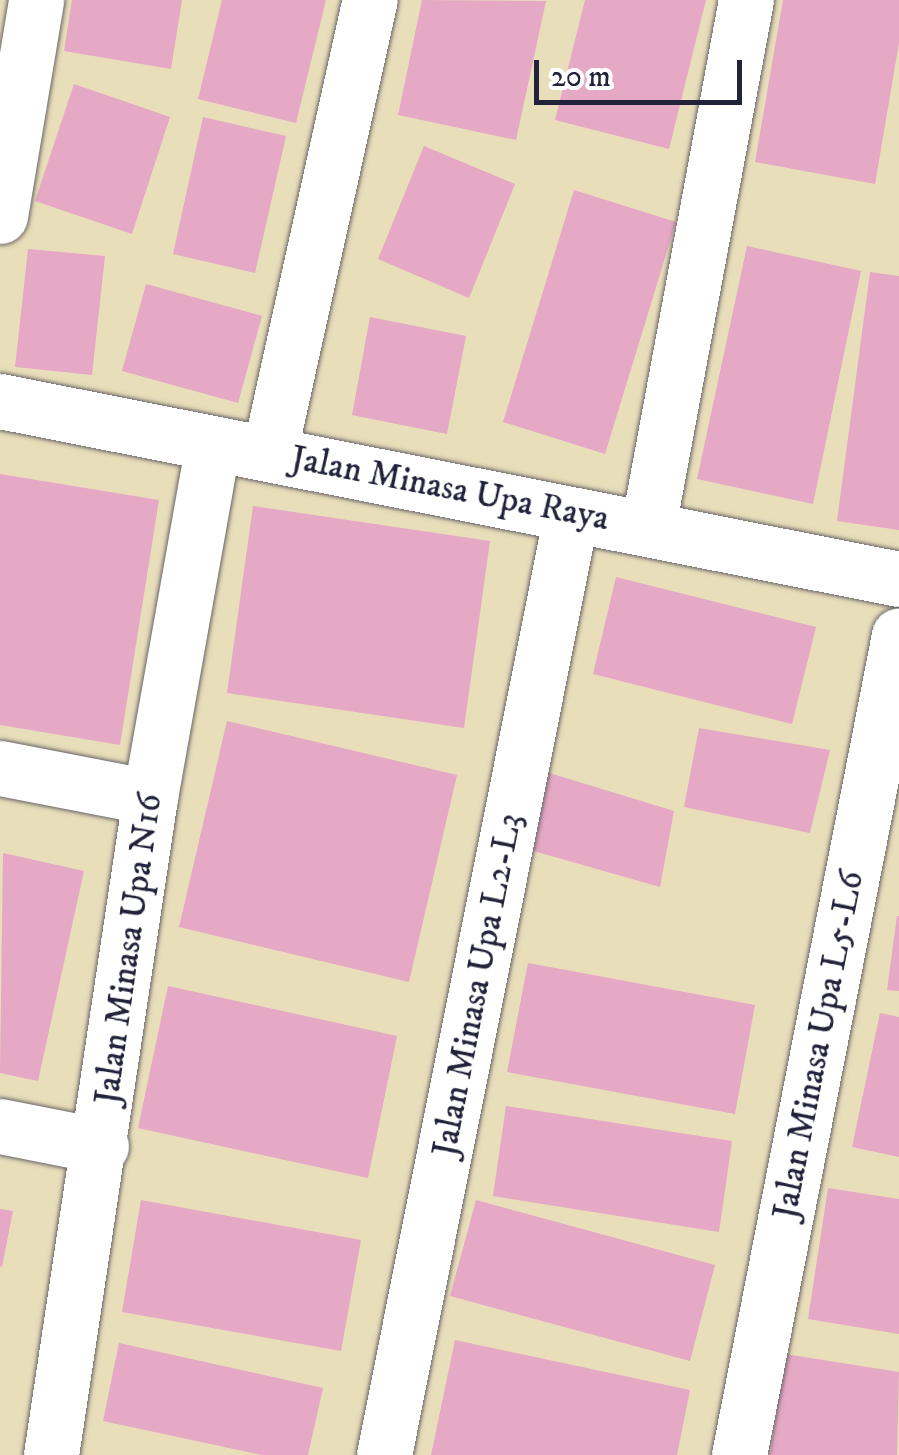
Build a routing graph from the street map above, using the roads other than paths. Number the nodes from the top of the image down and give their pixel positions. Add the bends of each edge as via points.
1 (370, 0) edge
2 (746, 0) edge
3 (22, 15) edge
4 (0, 216) edge
5 (0, 401) edge
6 (213, 444) junction
7 (269, 454) junction
8 (571, 515) junction
9 (648, 527) junction
10 (899, 579) edge
11 (899, 636) edge
12 (0, 768) edge
13 (150, 796) junction
14 (0, 1126) edge
15 (101, 1146) junction
16 (51, 1455) edge
17 (384, 1455) edge
18 (740, 1455) edge

1 - 7 street
2 - 9 street
3 - 4 street
5 - 6 street, Jalan Minasa Upa Raya
6 - 7 street, Jalan Minasa Upa Raya
6 - 13 street, Jalan Minasa Upa N16
7 - 8 street, Jalan Minasa Upa Raya
8 - 9 street, Jalan Minasa Upa Raya
8 - 17 street, Jalan Minasa Upa L2-L3
9 - 10 street, Jalan Minasa Upa Raya
11 - 18 street, Jalan Minasa Upa L5-L6
12 - 13 street
13 - 15 street, Jalan Minasa Upa N16
14 - 15 street
15 - 16 street, Jalan Minasa Upa N16

